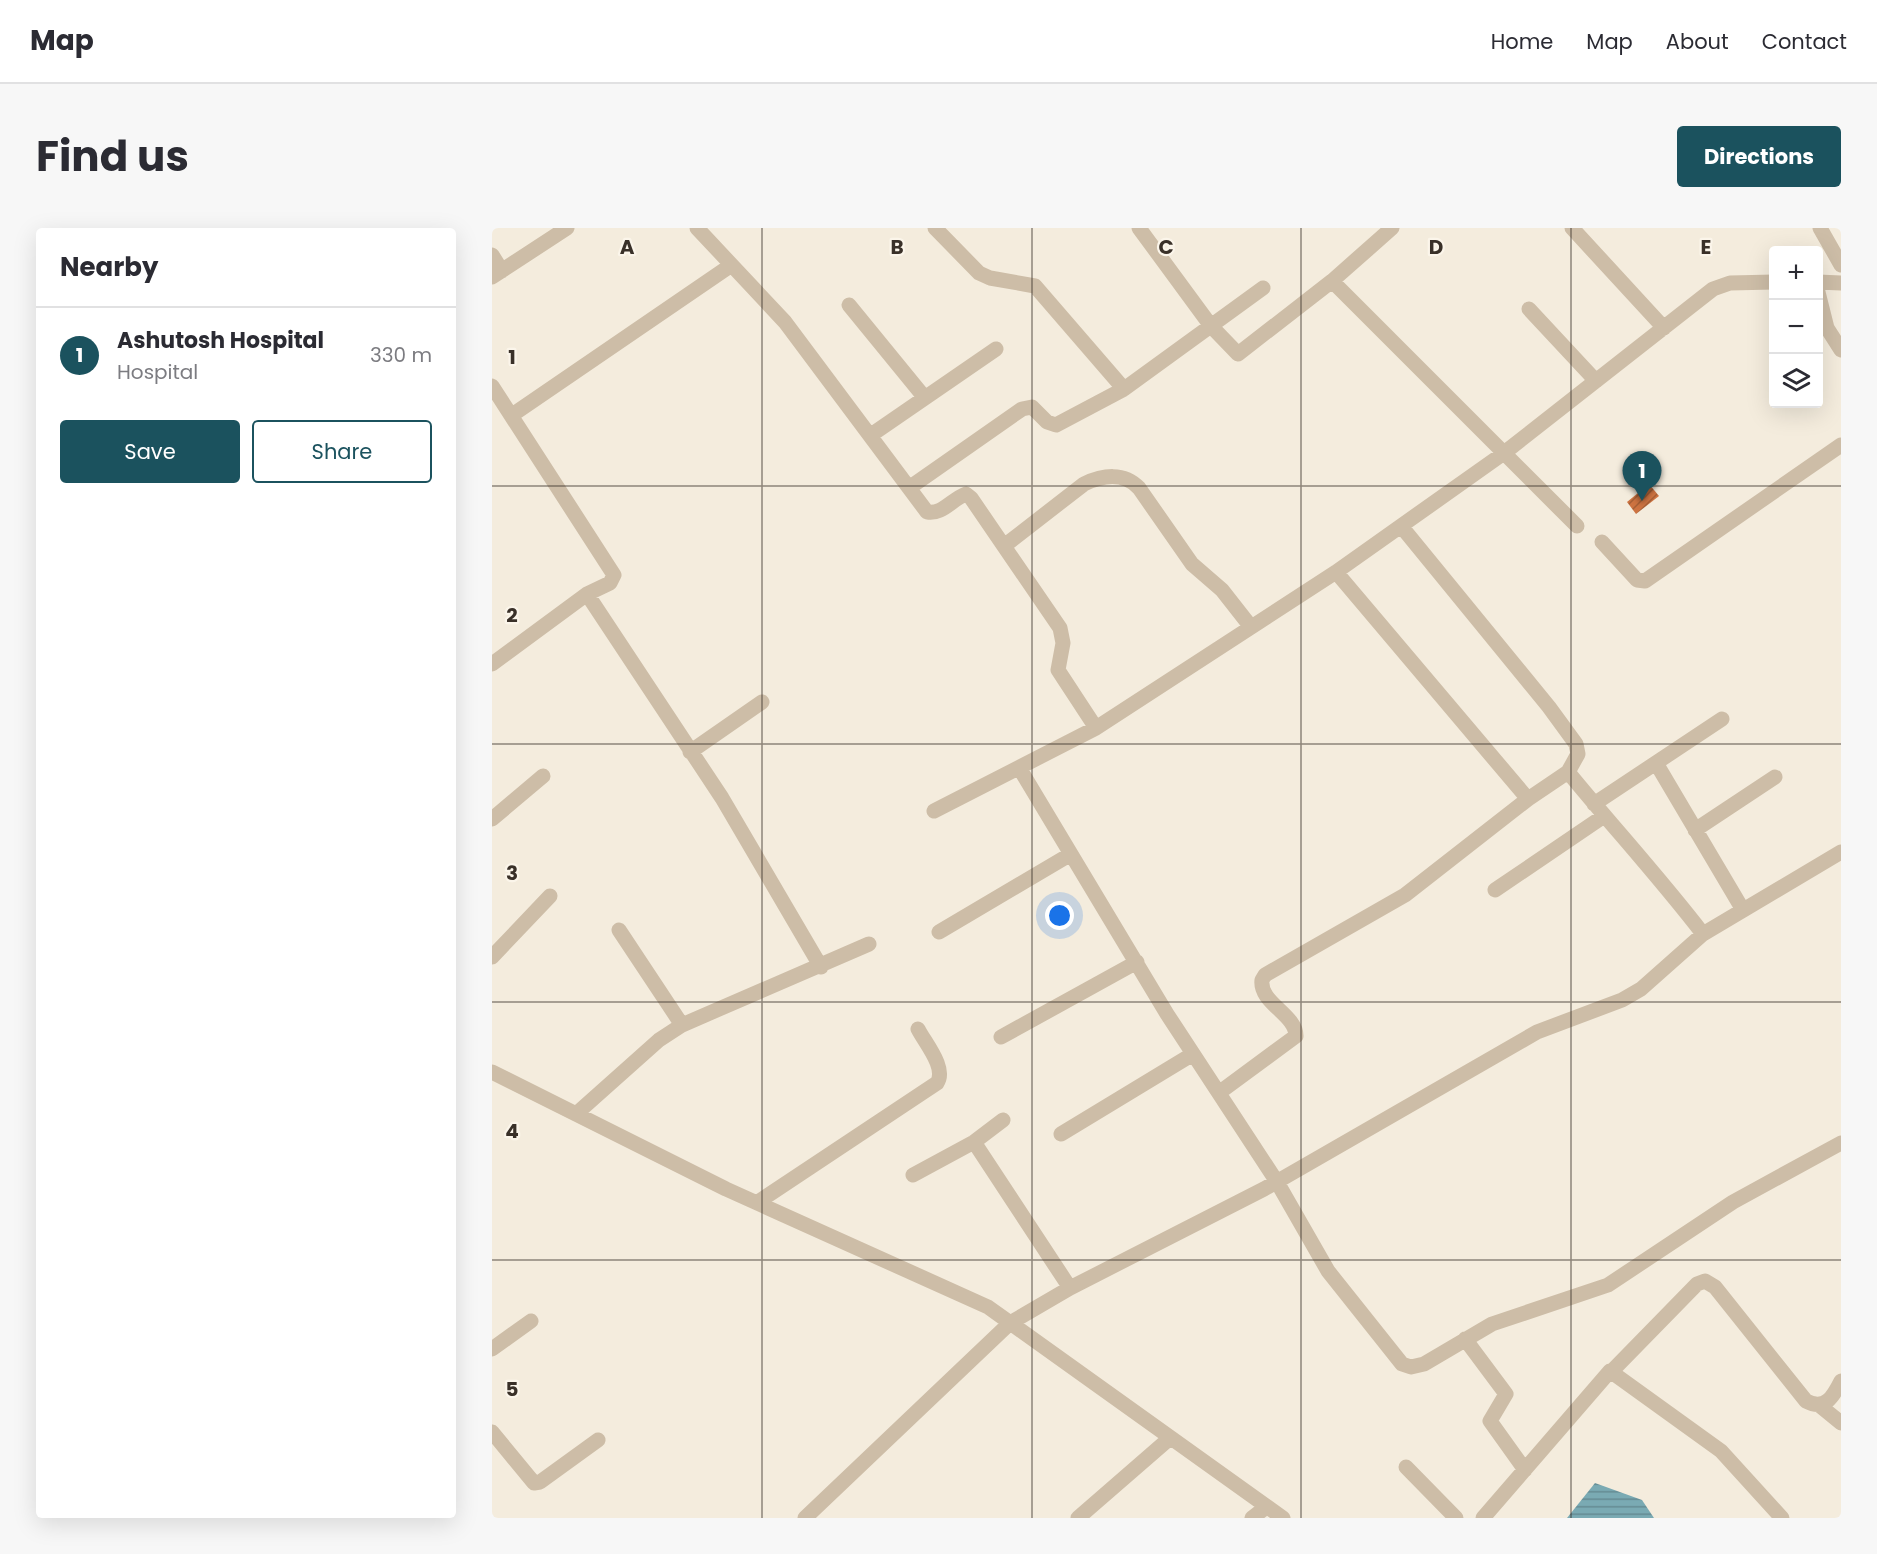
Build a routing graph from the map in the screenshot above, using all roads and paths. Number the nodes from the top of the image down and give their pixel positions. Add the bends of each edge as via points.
1 (567, 228) edge
2 (697, 228) edge
3 (935, 228) edge
4 (1139, 228) edge
5 (1392, 228) edge
6 (1572, 228) edge
7 (1820, 228) edge
8 (547, 233) edge
9 (492, 255) edge
10 (1841, 265) edge
11 (730, 266) junction
12 (497, 274) edge
13 (1332, 281) junction
14 (1769, 282) edge
15 (1823, 282) edge
16 (1841, 284) edge
17 (1263, 288) dead end
18 (1820, 300) edge
19 (849, 305) dead end
20 (1529, 309) dead end
21 (1211, 326) junction
22 (1665, 328) junction
23 (996, 349) dead end
24 (1841, 350) edge
25 (1596, 381) junction
26 (492, 386) edge
27 (1124, 389) junction
28 (925, 398) junction
29 (512, 415) junction
30 (871, 435) junction
31 (1840, 448) edge
32 (1504, 453) junction
33 (909, 488) junction
34 (1401, 526) junction
35 (1577, 526) dead end
36 (1602, 542) dead end
37 (1004, 546) junction
38 (1336, 572) junction
39 (587, 594) junction
40 (1251, 627) junction
41 (492, 664) edge
42 (762, 702) dead end
43 (1722, 720) dead end
44 (1096, 728) junction
45 (690, 752) junction
46 (1656, 764) junction
47 (1020, 769) junction
48 (1568, 772) junction
49 (543, 776) dead end
50 (1776, 777) dead end
51 (1528, 799) junction
52 (1599, 810) junction
53 (934, 811) dead end
54 (492, 819) edge
55 (1695, 830) junction
56 (1841, 852) edge
57 (1071, 854) junction
58 (1495, 890) dead end
59 (550, 896) dead end
60 (1743, 910) junction
61 (619, 930) dead end
62 (939, 932) dead end
63 (1703, 934) junction
64 (869, 944) dead end
65 (492, 957) edge
66 (1137, 962) junction
67 (821, 967) junction
68 (682, 1025) junction
69 (918, 1029) dead end
70 (1001, 1037) dead end
71 (1193, 1054) junction
72 (492, 1072) edge
73 (1220, 1092) junction
74 (576, 1114) junction
75 (1003, 1120) dead end
76 (1062, 1134) dead end
77 (974, 1142) junction
78 (1841, 1143) edge
79 (914, 1175) dead end
80 (1277, 1182) junction
81 (758, 1202) junction
82 (1070, 1288) junction
83 (531, 1322) dead end
84 (1010, 1323) junction
85 (1465, 1340) junction
86 (492, 1349) edge
87 (1611, 1372) junction
88 (1841, 1381) edge
89 (1819, 1405) junction
90 (1841, 1424) edge
91 (492, 1432) edge
92 (1170, 1438) junction
93 (598, 1440) dead end
94 (1406, 1467) dead end
95 (1525, 1470) junction
96 (1265, 1508) junction
97 (805, 1518) edge
98 (1078, 1518) edge
99 (1252, 1518) edge
100 (1283, 1518) edge
101 (1456, 1518) edge
102 (1483, 1518) edge
103 (1782, 1518) edge

1 - 8 street
2 - 11 street
3 - 27 street via 979,273 1035,286
4 - 21 street
5 - 13 street
6 - 22 street
7 - 10 street
8 - 12 street
9 - 12 street
11 - 29 street
11 - 30 street via 785,322
13 - 21 street via 1242,354 1235,353
13 - 32 street
14 - 22 street via 1721,285
15 - 16 street
17 - 21 street
18 - 24 street via 1827,328
19 - 28 street
20 - 25 street
21 - 27 street
22 - 25 street
23 - 28 street
25 - 32 street
26 - 29 street
27 - 33 street via 1056,425 1032,407 1022,409
28 - 30 street
29 - 39 street via 614,575 610,583
30 - 33 street
31 - 36 street via 1645,580 1637,580
32 - 34 street
32 - 35 street
33 - 37 street via 927,512 932,513 966,494 991,523
34 - 38 street
34 - 48 street via 1576,744 1578,754
37 - 40 street via 1084,484 1122,476 1139,488 1192,564 1222,590
37 - 44 street via 1060,628 1063,643 1058,670
38 - 40 street
38 - 51 street
39 - 41 street
39 - 45 street
40 - 44 street
42 - 45 street
43 - 46 street
44 - 47 street
45 - 67 street via 722,798
46 - 52 street
46 - 55 street
47 - 53 street
47 - 57 street
48 - 51 street
48 - 52 street
49 - 54 street
50 - 55 street
51 - 73 street via 1405,895 1265,975 1263,992 1294,1027 1296,1036
52 - 58 street
52 - 63 street
55 - 60 street
56 - 60 street
57 - 62 street
57 - 66 street
59 - 65 street
60 - 63 street
61 - 68 street
63 - 80 street via 1641,989 1537,1032
64 - 67 street
66 - 70 street
66 - 71 street
67 - 68 street
68 - 74 street via 659,1040
69 - 81 street via 939,1069 937,1083
71 - 73 street
71 - 76 street
72 - 74 street
73 - 80 street
74 - 81 street
75 - 77 street
77 - 79 street
77 - 82 street
78 - 85 street via 1725,1207 1608,1286 1492,1324
80 - 82 street
80 - 85 street via 1328,1271 1402,1364 1424,1364
81 - 84 street via 988,1307
82 - 84 street
83 - 86 street
84 - 92 street
84 - 97 street
85 - 95 street via 1506,1394 1490,1421
87 - 89 street via 1697,1284 1706,1281 1715,1287 1806,1401
87 - 95 street
87 - 103 street via 1721,1451
88 - 89 street via 1833,1397
89 - 90 street
91 - 93 street via 534,1483
92 - 96 street
92 - 98 street
94 - 101 street
95 - 102 street
96 - 99 street
96 - 100 street

